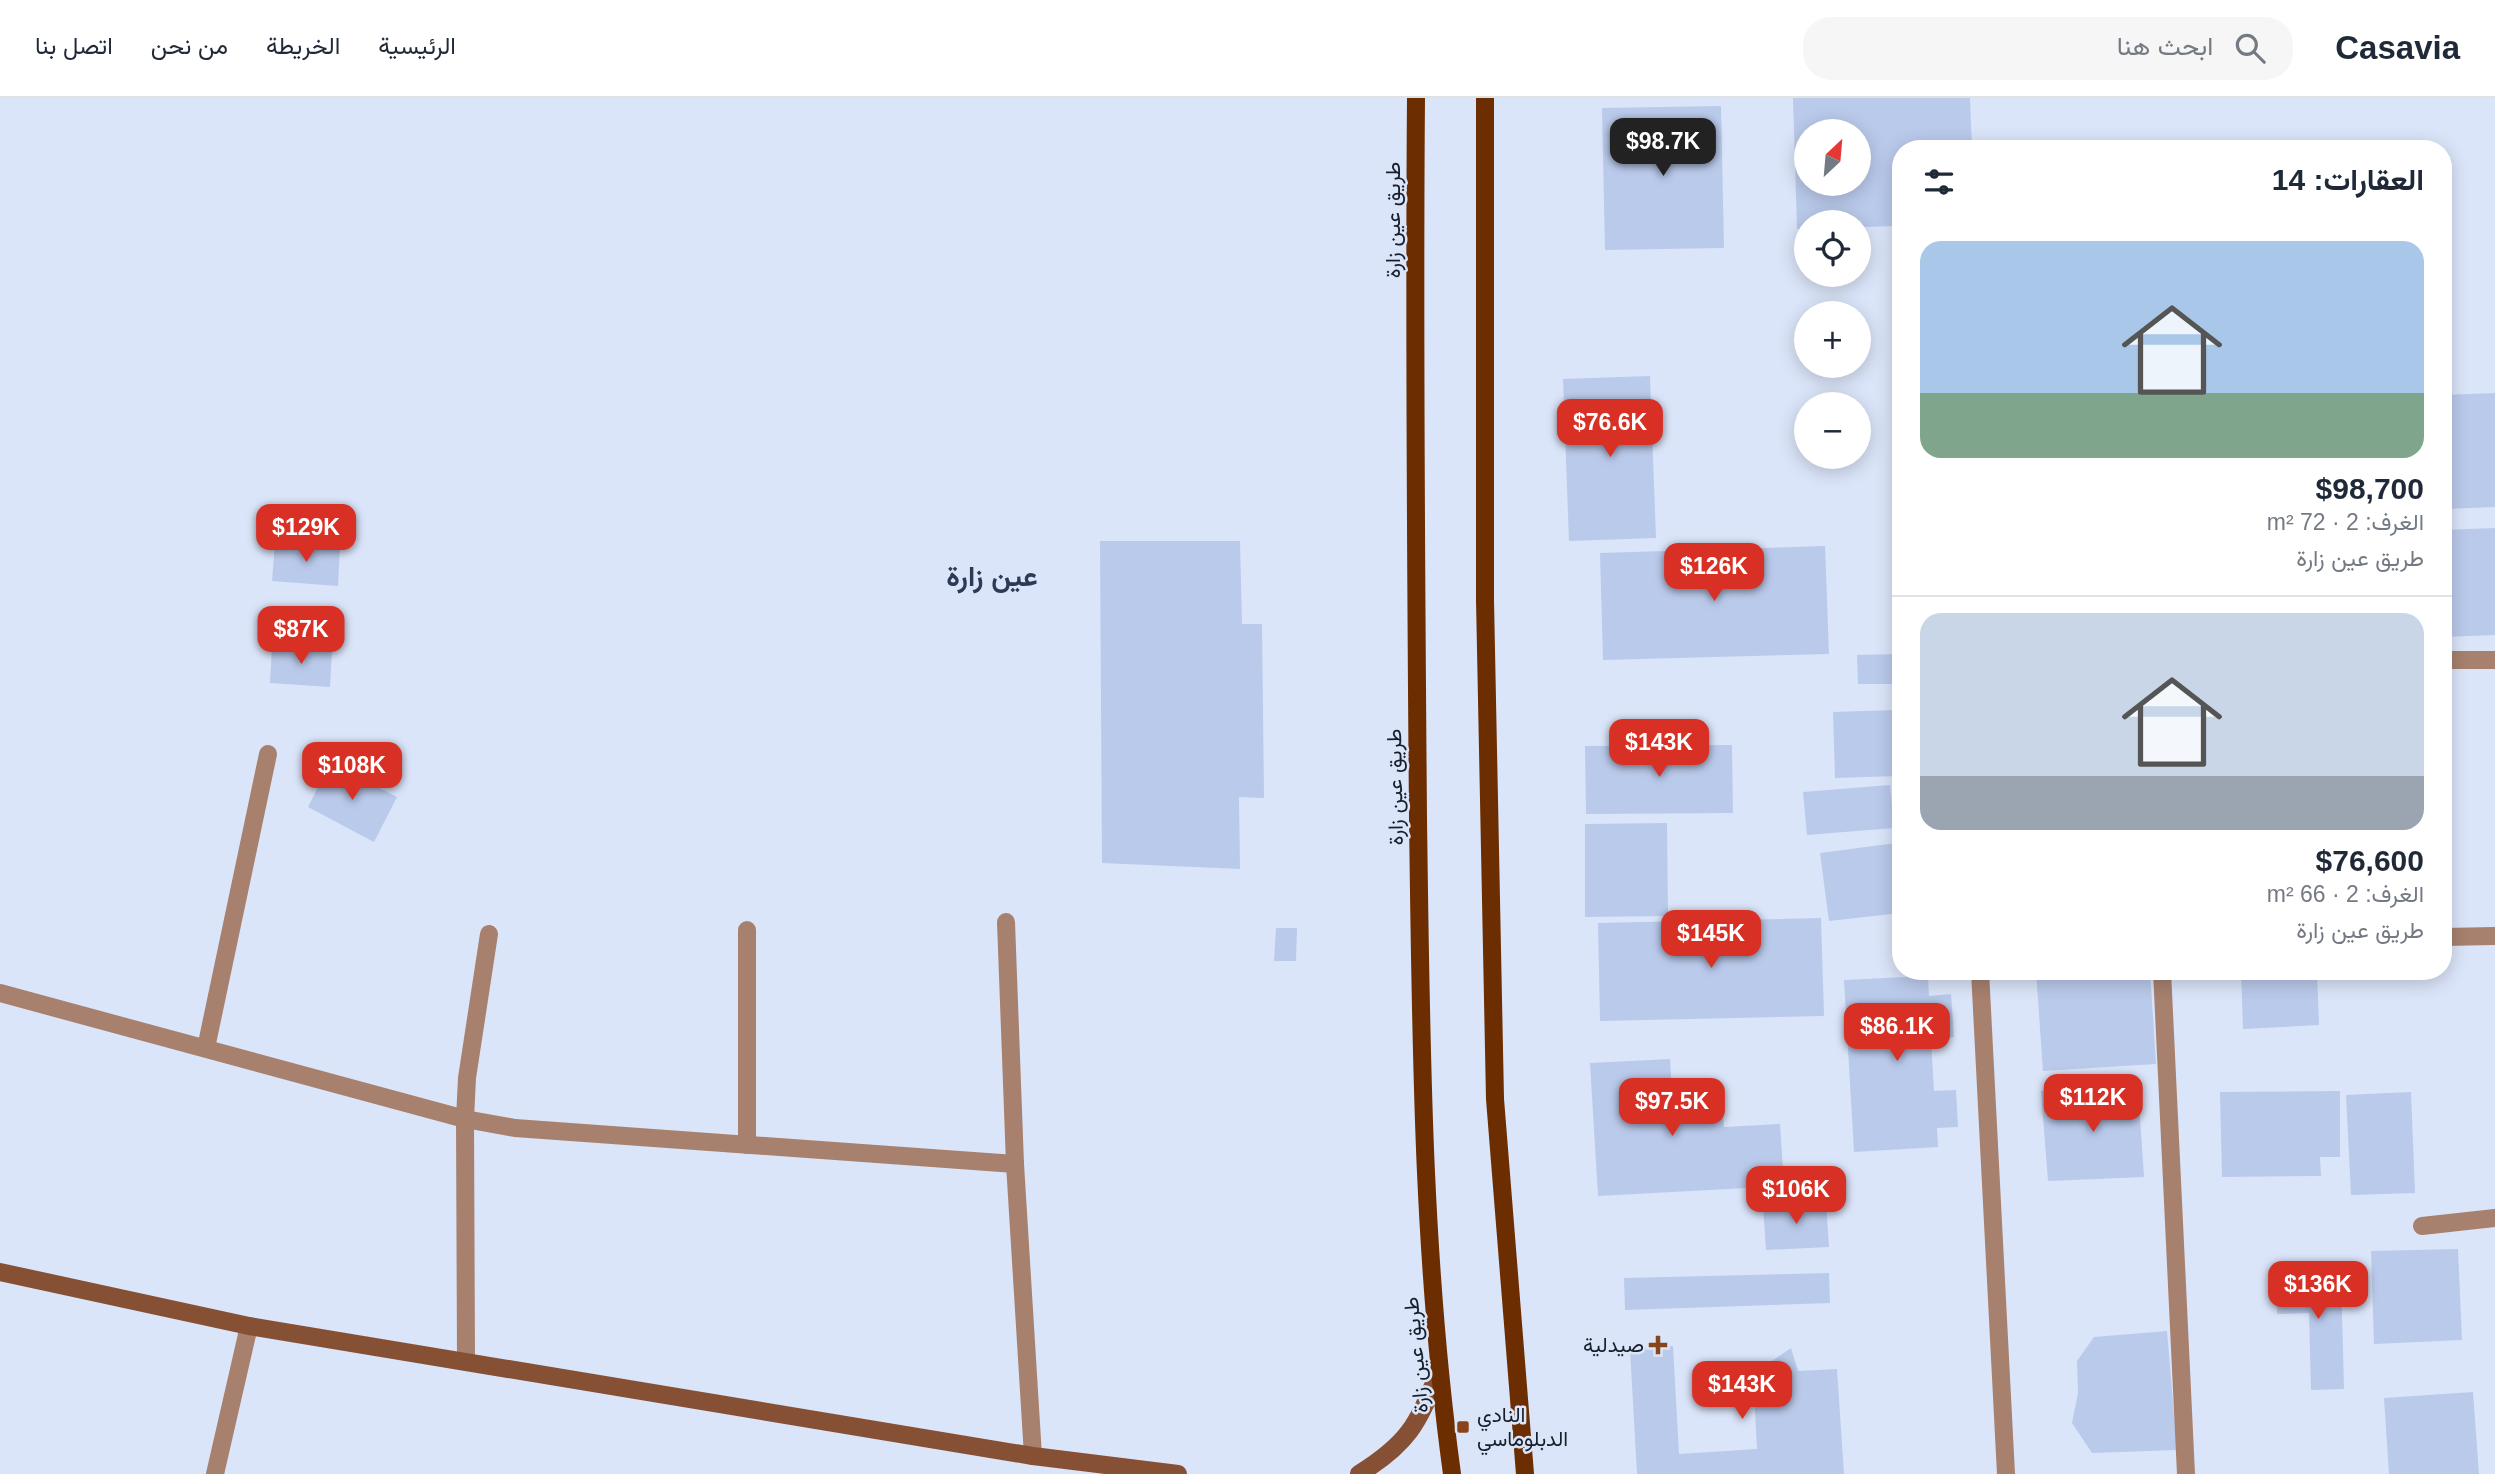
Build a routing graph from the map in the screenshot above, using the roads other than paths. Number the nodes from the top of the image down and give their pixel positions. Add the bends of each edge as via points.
1 (1416, 98) edge
2 (1485, 98) edge
3 (2452, 660) edge
4 (2495, 660) edge
5 (268, 754) dead end
6 (1006, 922) dead end
7 (747, 930) dead end
8 (489, 934) dead end
9 (2495, 936) edge
10 (2452, 937) edge
11 (1980, 980) edge
12 (2162, 980) edge
13 (0, 993) edge
14 (206, 1048) junction
15 (465, 1119) junction
16 (747, 1145) junction
17 (1015, 1164) junction
18 (2495, 1218) edge
19 (2422, 1226) dead end
20 (0, 1272) edge
21 (248, 1326) junction
22 (466, 1362) junction
23 (1438, 1373) junction
24 (1033, 1456) junction
25 (215, 1474) edge
26 (1178, 1474) edge
27 (1359, 1474) edge
28 (1452, 1474) edge
29 (1525, 1474) edge
30 (2006, 1474) edge
31 (2186, 1474) edge

1 - 23 main road, طريق عين زارة via 1421,1060
2 - 29 main road via 1485,586 1495,1099
3 - 4 street
5 - 14 street
6 - 17 street
7 - 16 street
8 - 15 street
9 - 10 street
11 - 30 street
12 - 31 street
13 - 14 street
14 - 15 street
15 - 16 street via 515,1128
15 - 22 street
16 - 17 street
17 - 24 street
18 - 19 street
20 - 21 main road
21 - 22 main road
21 - 25 street
22 - 24 main road
23 - 27 main road via 1421,1417 1392,1453
23 - 28 main road, طريق عين زارة
24 - 26 main road

